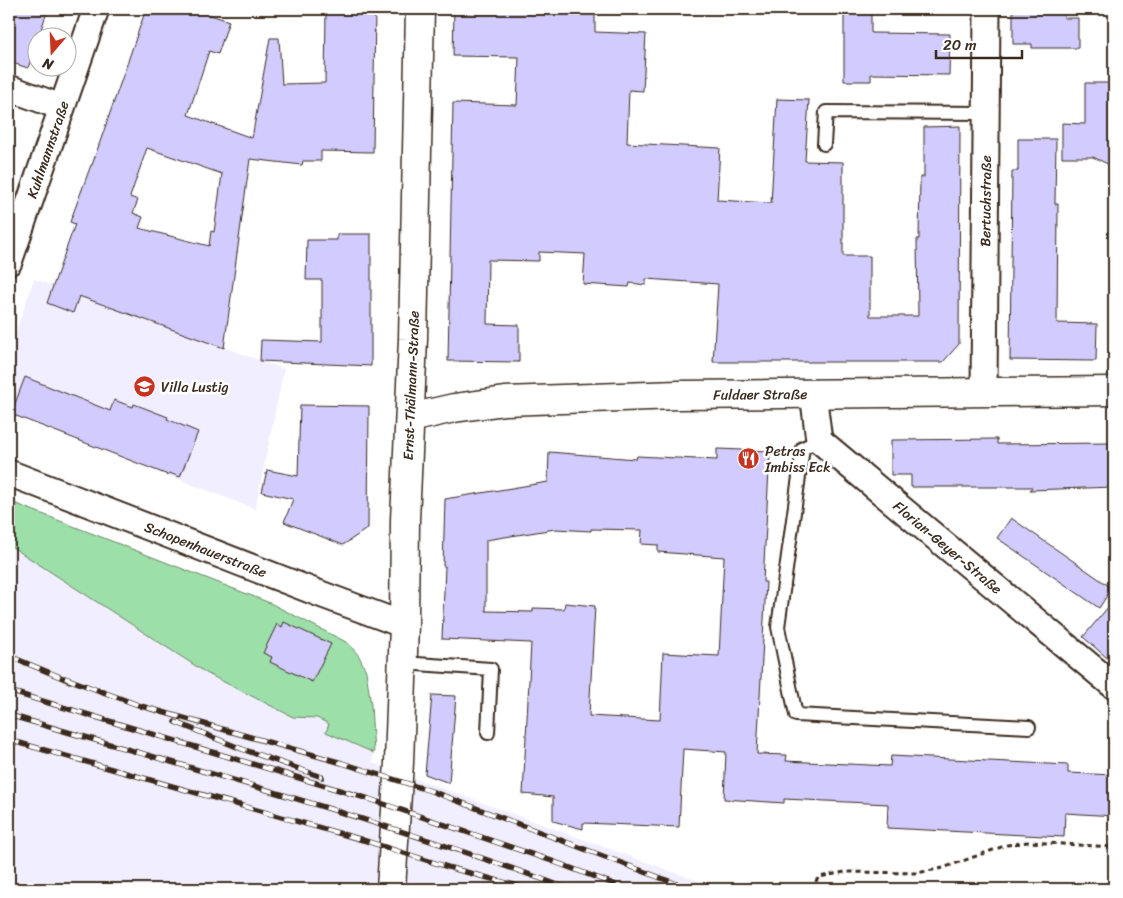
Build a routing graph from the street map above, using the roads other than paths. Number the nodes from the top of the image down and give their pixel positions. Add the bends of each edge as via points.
1 (96, 9) edge
2 (420, 9) edge
3 (987, 9) edge
4 (9, 88) edge
5 (61, 107) junction
6 (987, 113) junction
7 (824, 144) dead end
8 (9, 262) edge
9 (1114, 391) edge
10 (984, 392) junction
11 (813, 393) junction
12 (410, 418) junction
13 (819, 440) junction
14 (9, 472) edge
15 (404, 624) junction
16 (402, 663) junction
17 (1114, 686) edge
18 (1029, 727) dead end
19 (488, 733) dead end
20 (391, 889) edge

1 - 5 street, Kuhlmannstraße
2 - 12 street, Ernst-Thälmann-Straße
3 - 6 street, Bertuchstraße
4 - 5 street
5 - 8 street, Kuhlmannstraße
6 - 7 lane via 826,112
6 - 10 street, Bertuchstraße
9 - 10 street, Fuldaer Straße
10 - 11 street, Fuldaer Straße
11 - 12 street, Fuldaer Straße via 505,401
11 - 13 street
12 - 15 street, Ernst-Thälmann-Straße
13 - 17 street, Florian-Geyer-Straße
13 - 18 lane via 803,448 778,627 796,715
14 - 15 street, Schopenhauerstraße
15 - 16 street, Ernst-Thälmann-Straße
16 - 19 lane via 491,669
16 - 20 street, Ernst-Thälmann-Straße

